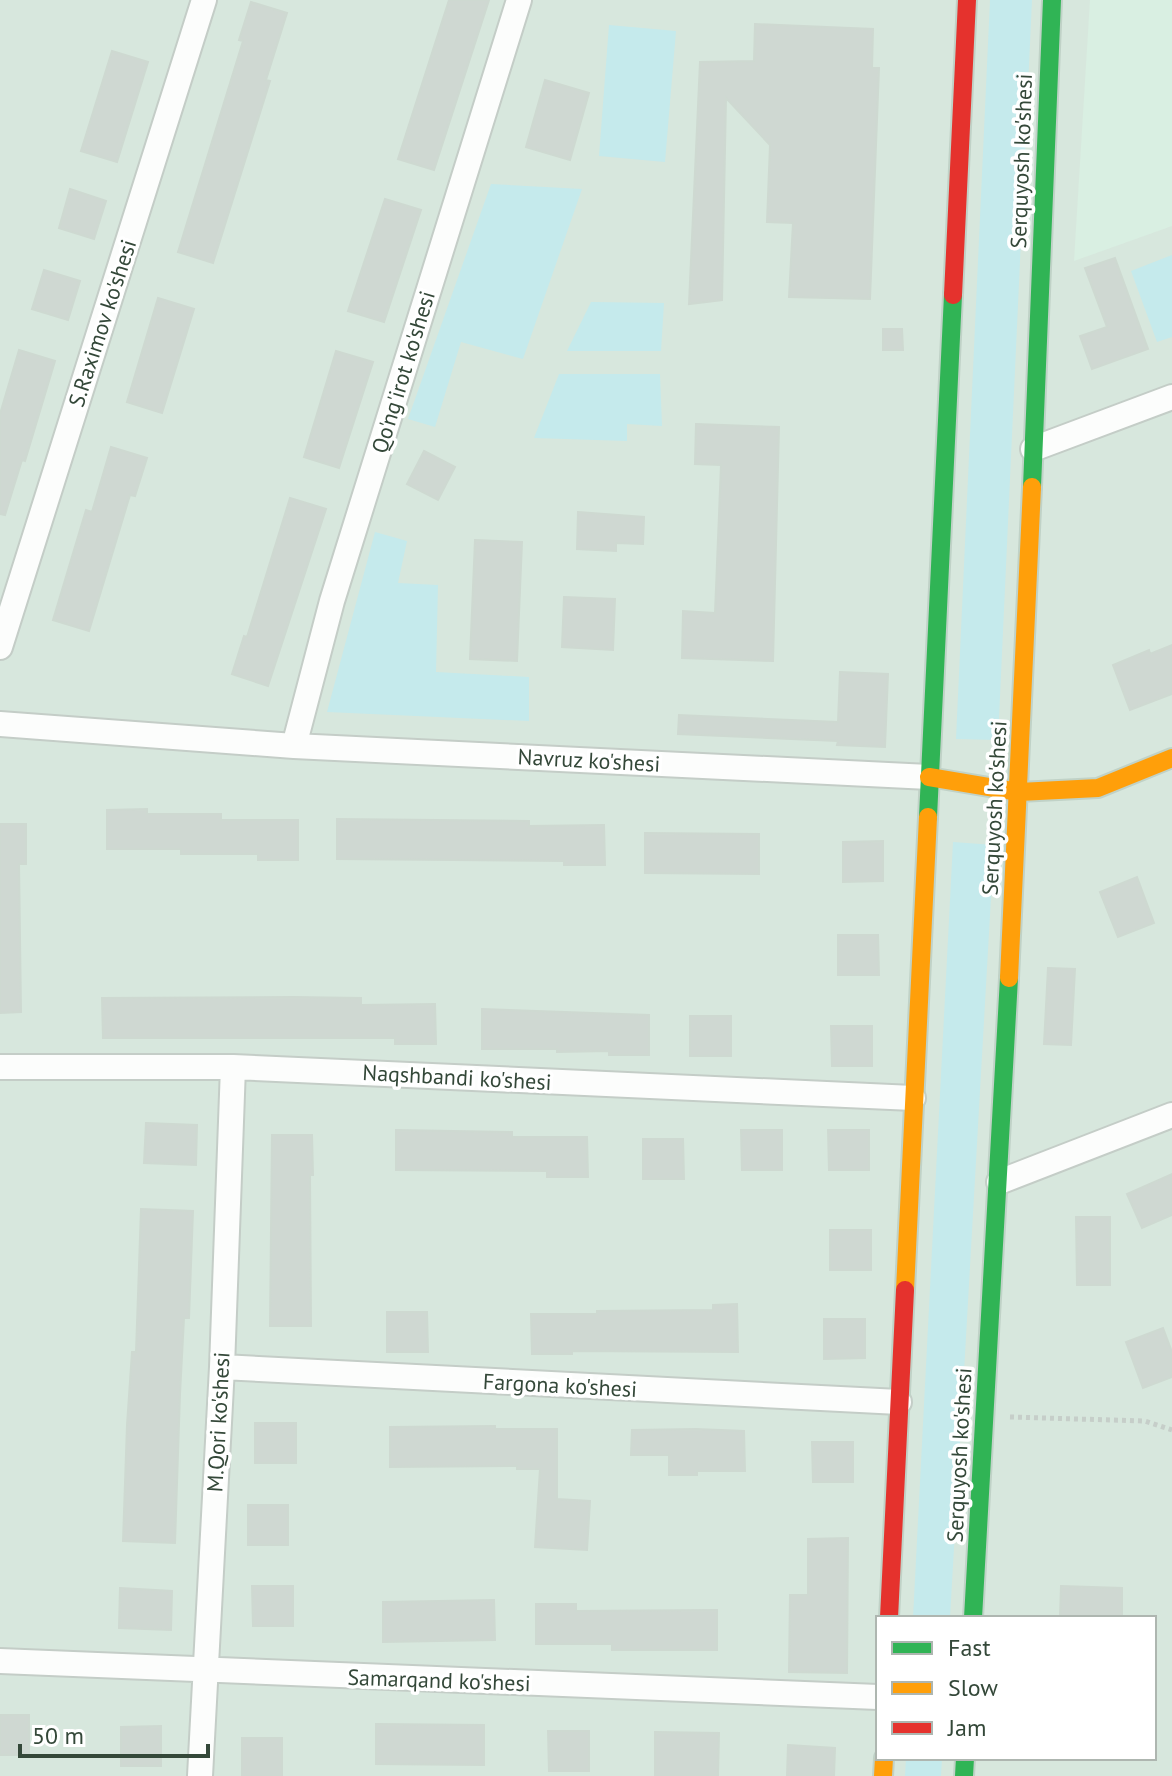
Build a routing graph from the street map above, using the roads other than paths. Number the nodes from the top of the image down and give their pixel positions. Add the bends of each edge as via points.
1 (204, 0) edge
2 (519, 0) edge
3 (967, 0) edge
4 (1052, 0) edge
5 (1172, 397) edge
6 (1033, 449) junction
7 (0, 647) edge
8 (0, 724) edge
9 (294, 746) junction
10 (1172, 758) edge
11 (929, 777) junction
12 (1019, 792) junction
13 (0, 1067) edge
14 (233, 1067) junction
15 (913, 1098) junction
16 (1172, 1115) edge
17 (999, 1182) junction
18 (222, 1367) junction
19 (899, 1402) junction
20 (889, 1616) edge
21 (973, 1616) edge
22 (0, 1661) edge
23 (205, 1670) junction
24 (876, 1697) edge
25 (200, 1776) edge

1 - 7 street, S.Raximov ko'shesi
2 - 9 street, Qo'ng'irot ko'shesi via 336,587
3 - 11 street
4 - 6 street, Serquyosh ko'shesi
5 - 6 street
6 - 12 street, Serquyosh ko'shesi
8 - 9 street, Navruz ko'shesi
9 - 11 street, Navruz ko'shesi
10 - 12 street, Navruz ko'shesi via 1098,788
11 - 12 street, Navruz ko'shesi
11 - 15 street
12 - 17 street, Serquyosh ko'shesi
13 - 14 street, Naqshbandi ko'shesi
14 - 15 street, Naqshbandi ko'shesi
14 - 18 street, M.Qori ko'shesi
15 - 19 street
16 - 17 street
17 - 21 street, Serquyosh ko'shesi
18 - 19 street, Fargona ko'shesi
18 - 23 street, M.Qori ko'shesi
19 - 20 street
22 - 23 street, Samarqand ko'shesi
23 - 24 street, Samarqand ko'shesi
23 - 25 street, M.Qori ko'shesi

